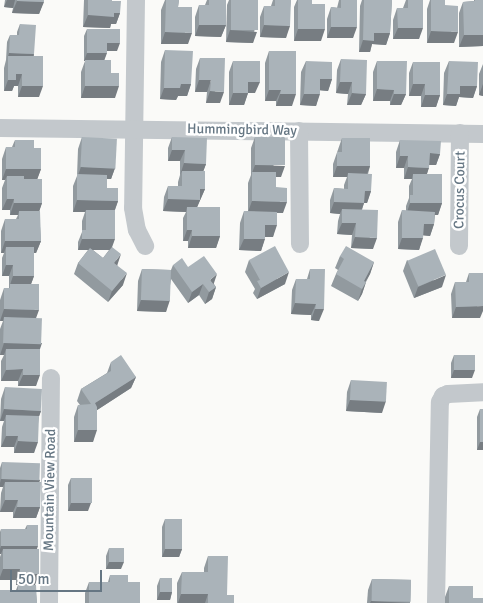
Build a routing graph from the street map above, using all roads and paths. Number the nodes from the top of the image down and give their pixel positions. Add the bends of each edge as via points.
1 (136, 0) edge
2 (0, 128) edge
3 (134, 129) junction
4 (300, 131) junction
5 (460, 134) junction
6 (483, 134) edge
7 (300, 244) dead end
8 (145, 246) dead end
9 (459, 246) dead end
10 (52, 378) dead end
11 (483, 392) edge
12 (49, 603) edge
13 (436, 603) edge

1 - 3 street
2 - 3 street, Hummingbird Way
3 - 4 street, Hummingbird Way
3 - 8 street via 133,208 137,230
4 - 5 street, Hummingbird Way
4 - 7 street
5 - 6 street, Hummingbird Way
5 - 9 street, Crocus Court
10 - 12 street, Mountain View Road
11 - 13 street via 448,394 440,402

